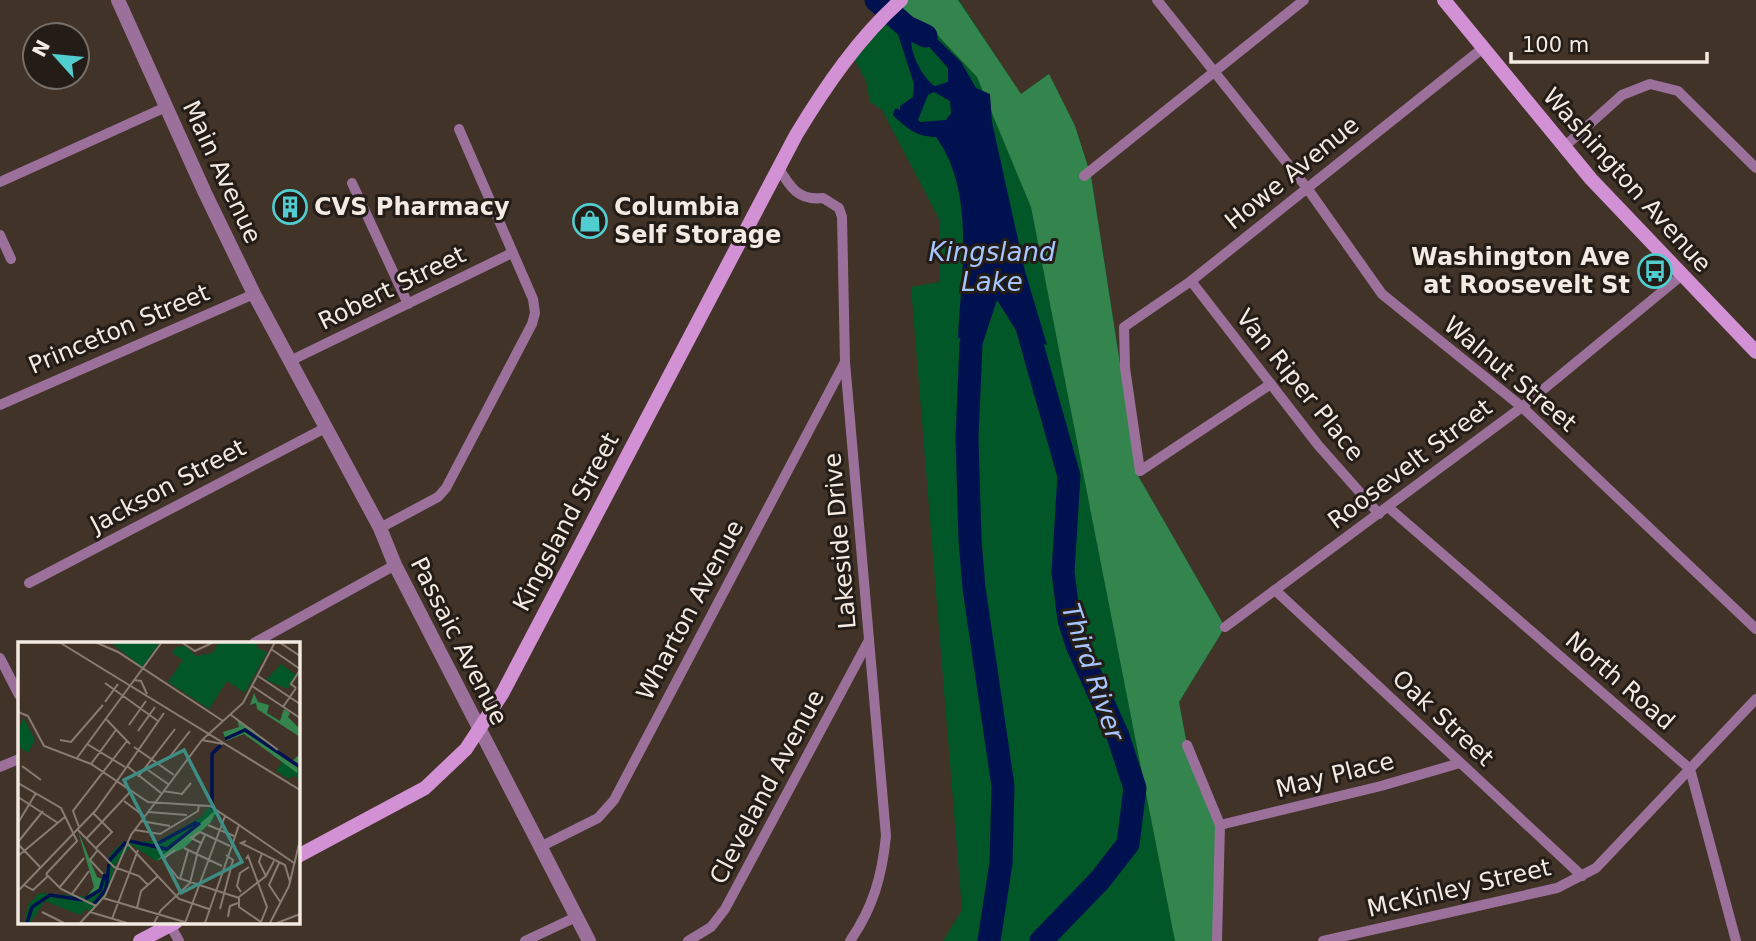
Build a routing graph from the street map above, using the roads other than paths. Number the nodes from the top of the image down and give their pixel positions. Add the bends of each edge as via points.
1 (118, 0) edge
2 (1157, 0) edge
3 (1304, 0) edge
4 (1444, 0) edge
5 (899, 2) edge
6 (1483, 48) junction
7 (1214, 73) junction
8 (166, 107) junction
9 (459, 128) dead end
10 (1564, 147) junction
11 (778, 167) junction
12 (1756, 168) edge
13 (1084, 176) dead end
14 (0, 182) edge
15 (352, 183) dead end
16 (1307, 188) junction
17 (0, 235) edge
18 (510, 254) junction
19 (11, 258) dead end
20 (1681, 275) junction
21 (1191, 281) junction
22 (254, 294) junction
23 (408, 304) junction
24 (1756, 352) edge
25 (292, 359) junction
26 (845, 362) junction
27 (1270, 384) junction
28 (0, 405) edge
29 (1522, 407) junction
30 (327, 427) junction
31 (1384, 511) junction
32 (380, 528) junction
33 (395, 565) junction
34 (29, 583) dead end
35 (1275, 590) junction
36 (1225, 627) dead end
37 (1756, 629) edge
38 (869, 640) junction
39 (256, 642) edge
40 (0, 658) edge
41 (18, 693) edge
42 (1756, 699) edge
43 (479, 730) junction
44 (1187, 745) dead end
45 (18, 759) edge
46 (1460, 763) junction
47 (0, 767) edge
48 (1690, 769) junction
49 (1220, 825) junction
50 (540, 847) junction
51 (299, 855) edge
52 (1582, 876) junction
53 (576, 917) junction
54 (173, 923) edge
55 (140, 941) edge
56 (178, 941) edge
57 (526, 941) edge
58 (589, 941) edge
59 (688, 941) edge
60 (850, 941) edge
61 (1217, 941) edge
62 (1323, 941) edge
63 (1736, 941) edge

1 - 8 street, Main Avenue
2 - 7 street, Walnut Street
3 - 7 street
4 - 6 main road, Washington Avenue
5 - 11 main road, Kingsland Street via 814,104
6 - 10 main road, Washington Avenue
6 - 16 street, Howe Avenue
7 - 13 street
7 - 16 street, Walnut Street
8 - 14 street
8 - 22 street, Main Avenue
9 - 18 street
10 - 12 street via 1622,96 1650,84 1678,91
10 - 20 main road, Washington Avenue
11 - 26 street, Lakeside Drive via 797,195 824,198 839,208
11 - 43 main road, Kingsland Street
15 - 23 street
16 - 21 street, Howe Avenue
16 - 29 street, Walnut Street via 1382,294
17 - 19 street
18 - 23 street, Robert Street
18 - 32 street via 533,299 532,324 446,488 438,497
20 - 24 main road, Washington Avenue
20 - 29 street, Roosevelt Street
21 - 27 street, Van Riper Place
21 - 27 street, Howe Avenue via 1124,327 1125,368 1140,471
22 - 25 street, Main Avenue
22 - 28 street, Princeton Street
23 - 25 street, Robert Street
25 - 30 street, Passaic Avenue
26 - 38 street, Lakeside Drive
26 - 50 street, Wharton Avenue via 614,800 598,818
27 - 31 street, Van Riper Place via 1318,445
29 - 31 street, Roosevelt Street
29 - 37 street, Walnut Street
30 - 32 street, Passaic Avenue
30 - 34 street, Jackson Street
31 - 35 street, Roosevelt Street
31 - 48 street, North Road
32 - 33 street, Passaic Avenue
33 - 39 street
33 - 43 street, Passaic Avenue
35 - 36 street, Roosevelt Street
35 - 46 street, Oak Street
38 - 59 street, Cleveland Avenue via 725,909 712,928
38 - 60 street, Lakeside Drive via 886,836 883,871 874,899
40 - 41 street
42 - 48 street, McKinley Street
43 - 50 street, Passaic Avenue
43 - 51 main road, Kingsland Street via 425,788
44 - 49 street
45 - 47 street
46 - 49 street, May Place
46 - 52 street, Oak Street
48 - 52 street, McKinley Street via 1596,869
48 - 63 street
49 - 61 street
50 - 53 street, Passaic Avenue
52 - 62 street, McKinley Street via 1557,888
53 - 57 street
53 - 58 street, Passaic Avenue
54 - 55 main road
54 - 56 street

